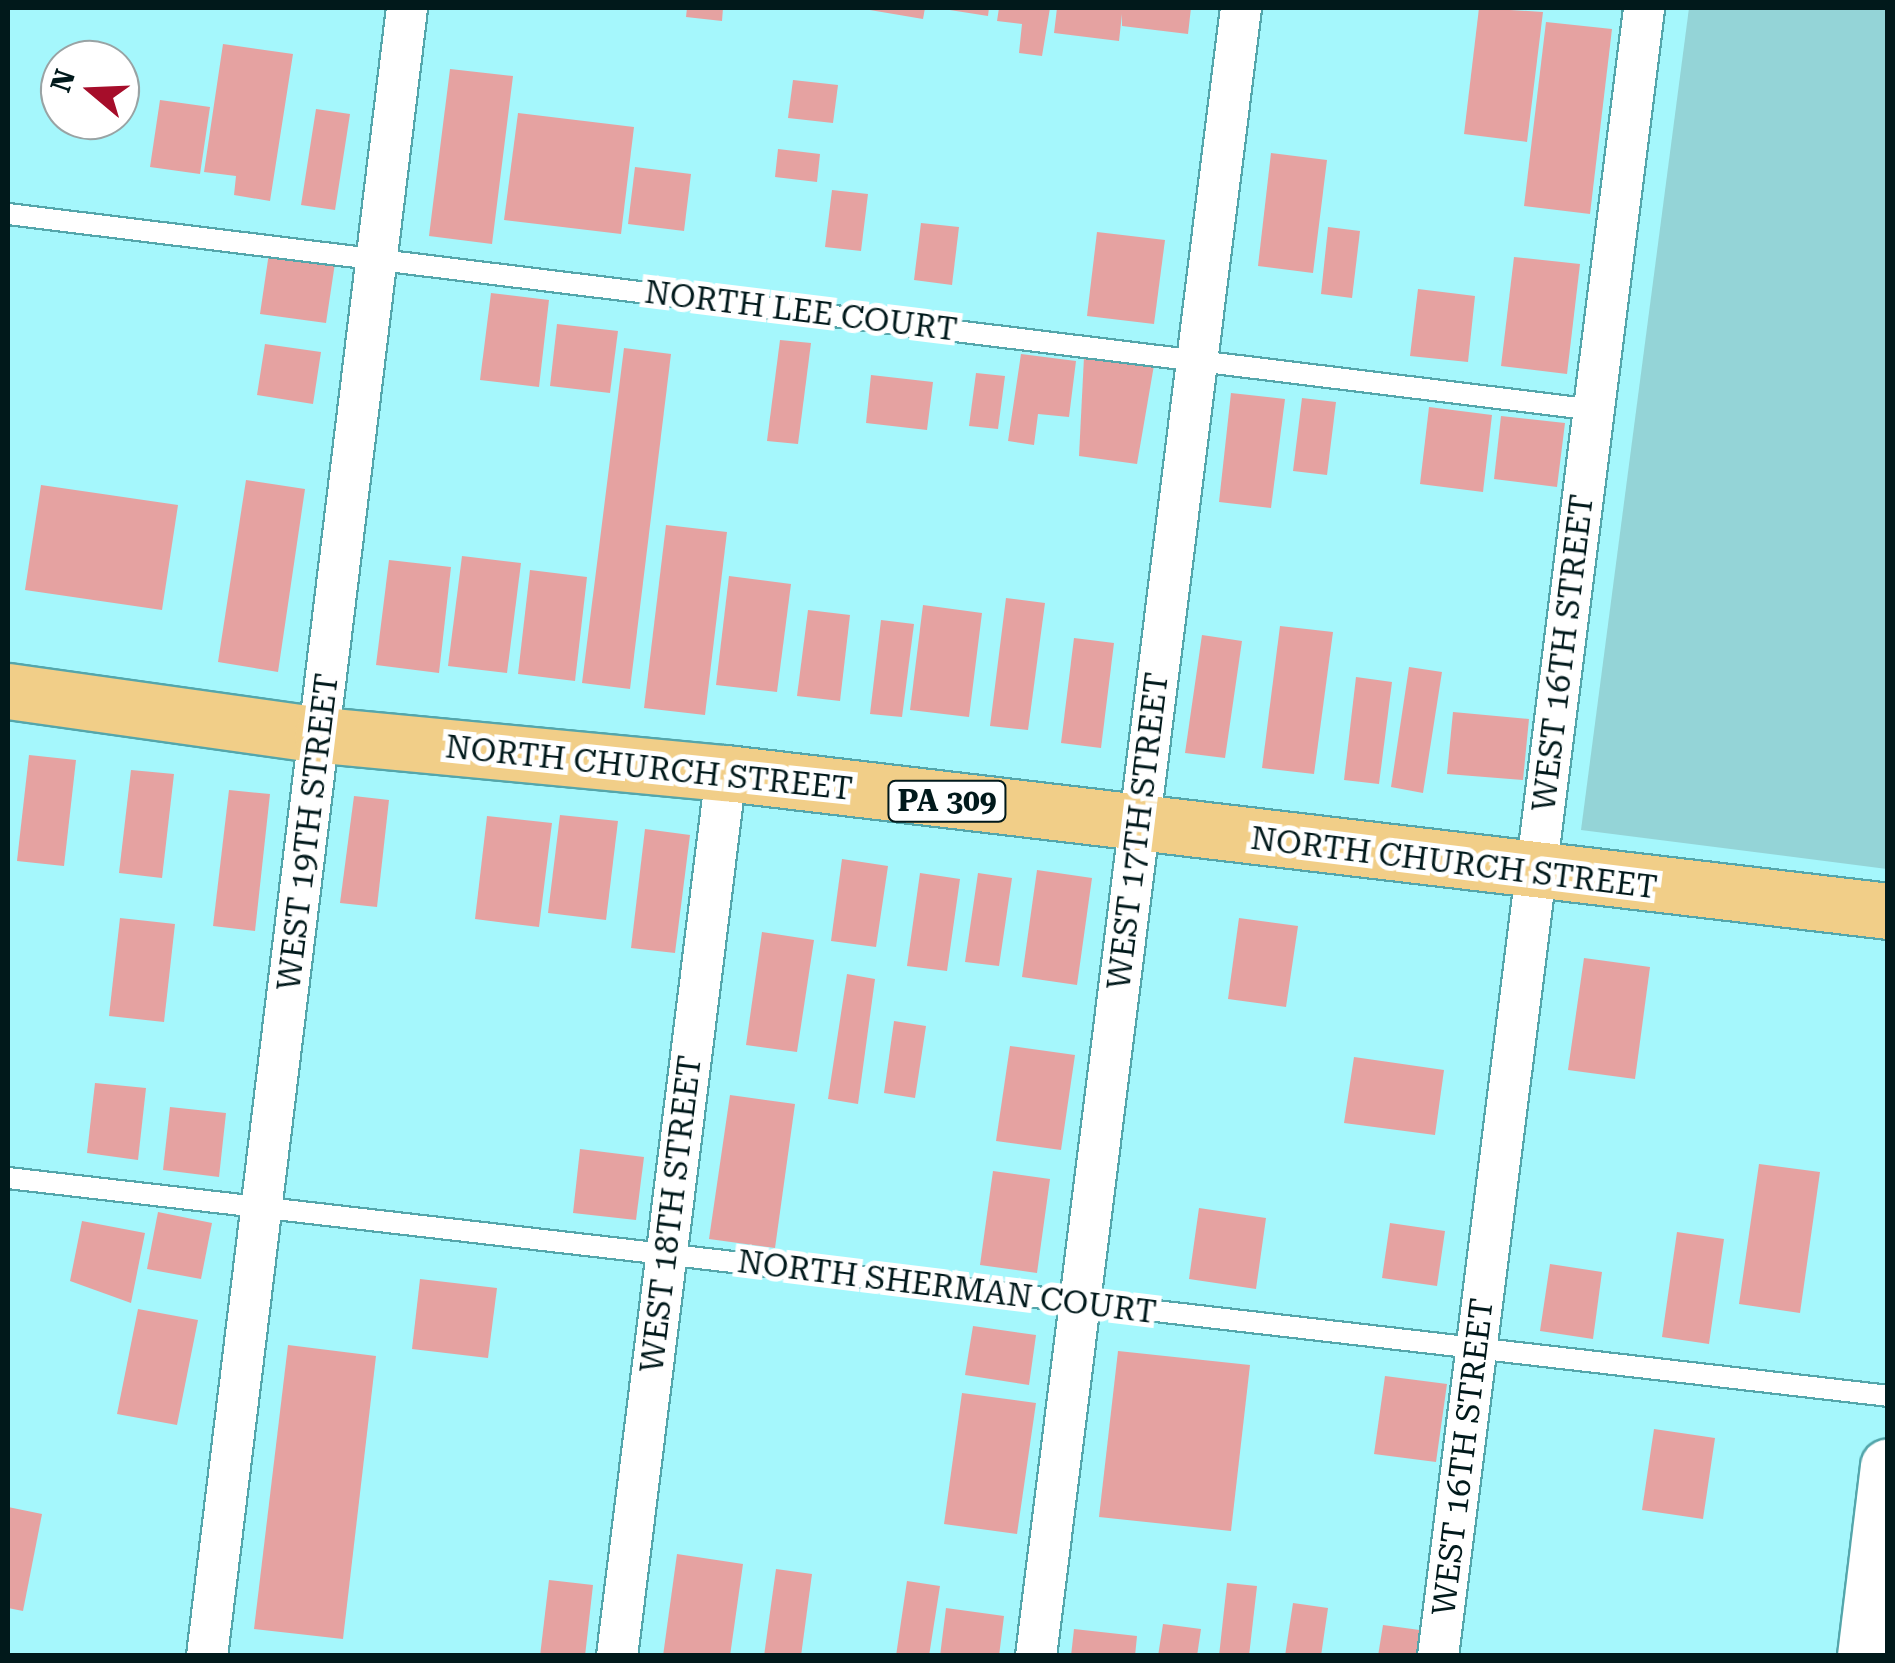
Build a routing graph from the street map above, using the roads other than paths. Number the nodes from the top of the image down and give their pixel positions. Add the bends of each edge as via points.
1 (406, 8) edge
2 (1240, 8) edge
3 (1644, 8) edge
4 (8, 214) edge
5 (376, 258) junction
6 (1196, 361) junction
7 (1594, 410) junction
8 (8, 691) edge
9 (322, 735) junction
10 (726, 773) junction
11 (1139, 825) junction
12 (1536, 874) junction
13 (1888, 911) edge
14 (8, 1178) edge
15 (258, 1204) junction
16 (666, 1253) junction
17 (1080, 1304) junction
18 (1476, 1352) junction
19 (1888, 1396) edge
20 (1888, 1466) edge
21 (207, 1656) edge
22 (616, 1656) edge
23 (1036, 1656) edge
24 (1438, 1656) edge
25 (1866, 1656) edge

1 - 5 street, WEST 19TH STREET
2 - 6 street, WEST 17TH STREET
3 - 7 street, WEST 16TH STREET
4 - 5 lane, NORTH LEE COURT
5 - 6 lane, NORTH LEE COURT
5 - 9 street, WEST 19TH STREET
6 - 7 lane, NORTH LEE COURT
6 - 11 street, WEST 17TH STREET
7 - 12 street, WEST 16TH STREET
8 - 9 main road, NORTH CHURCH STREET / PA 309
9 - 10 main road, NORTH CHURCH STREET / PA 309
9 - 15 street, WEST 19TH STREET
10 - 11 main road, NORTH CHURCH STREET / PA 309
10 - 16 street, WEST 18TH STREET
11 - 12 main road, NORTH CHURCH STREET / PA 309
11 - 17 street, WEST 17TH STREET
12 - 13 main road, NORTH CHURCH STREET / PA 309
12 - 18 street, WEST 16TH STREET
14 - 15 lane, NORTH SHERMAN COURT
15 - 16 lane, NORTH SHERMAN COURT
15 - 21 street, WEST 19TH STREET
16 - 17 lane, NORTH SHERMAN COURT
16 - 22 street, WEST 18TH STREET
17 - 18 lane, NORTH SHERMAN COURT
17 - 23 street, WEST 17TH STREET
18 - 19 lane, NORTH SHERMAN COURT
18 - 24 street, WEST 16TH STREET
20 - 25 main road

